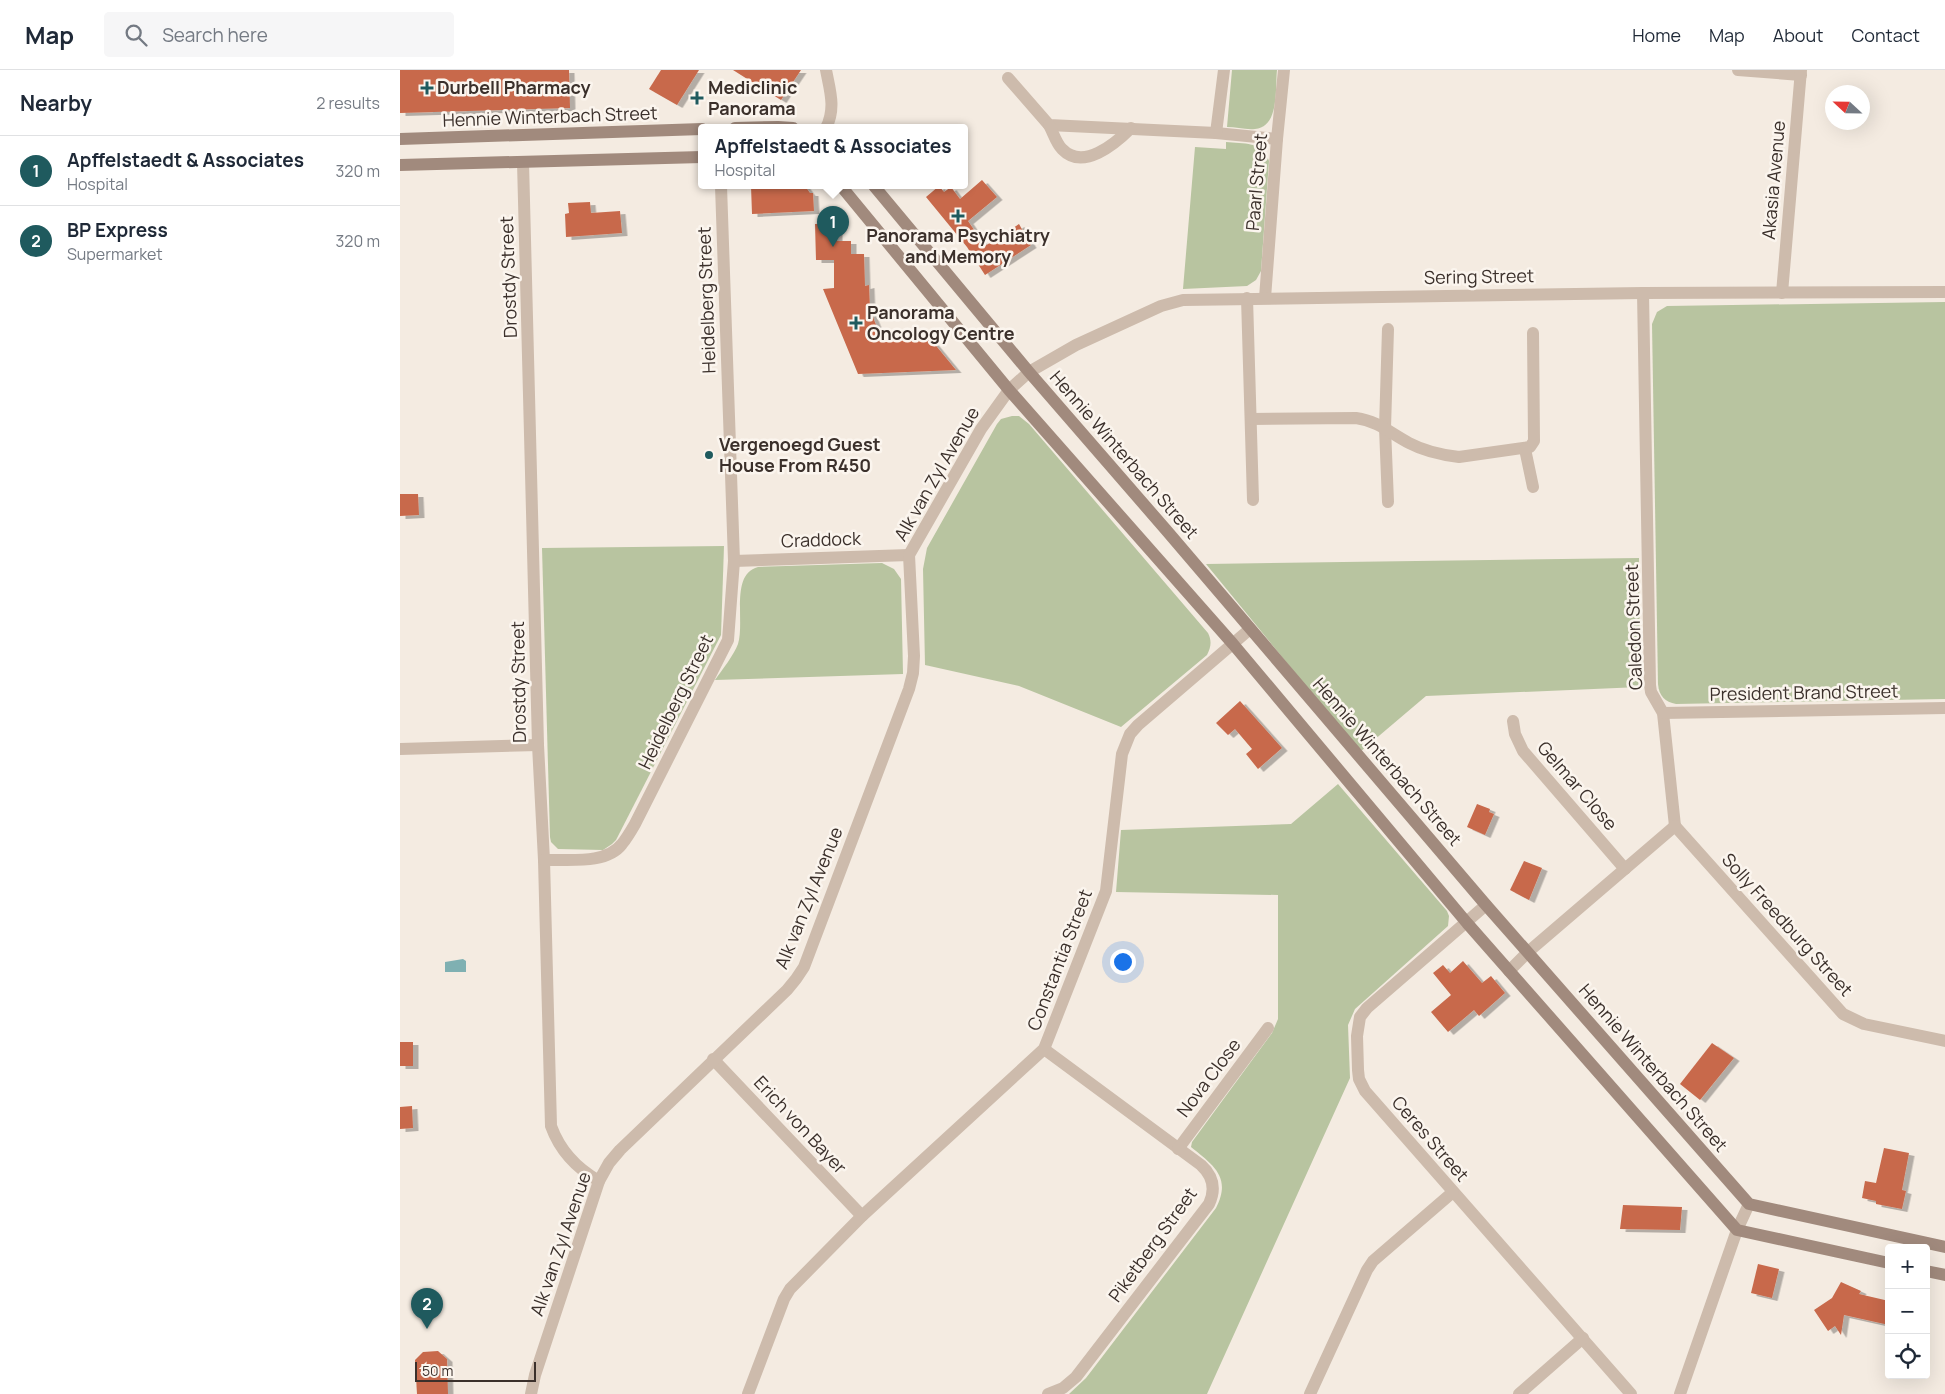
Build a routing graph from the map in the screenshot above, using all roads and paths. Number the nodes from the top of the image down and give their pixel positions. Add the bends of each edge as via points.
1 (826, 70) edge
2 (1224, 70) edge
3 (1284, 70) edge
4 (1738, 70) edge
5 (1801, 73) edge
6 (1008, 78) dead end
7 (828, 124) edge
8 (1049, 124) junction
9 (1130, 128) junction
10 (698, 129) edge
11 (1216, 133) junction
12 (1277, 138) junction
13 (400, 139) edge
14 (698, 156) edge
15 (523, 162) junction
16 (400, 165) edge
17 (721, 189) edge
18 (843, 189) edge
19 (877, 189) edge
20 (1643, 292) junction
21 (1945, 292) edge
22 (1782, 293) junction
23 (1247, 298) junction
24 (1265, 298) junction
25 (1388, 329) dead end
26 (1533, 333) dead end
27 (1030, 372) junction
28 (1009, 390) junction
29 (1251, 419) junction
30 (1385, 428) junction
31 (1525, 448) junction
32 (1533, 487) dead end
33 (1253, 500) dead end
34 (1388, 502) dead end
35 (909, 555) junction
36 (734, 560) junction
37 (1250, 629) junction
38 (1232, 644) junction
39 (1945, 708) edge
40 (1663, 713) junction
41 (1513, 721) dead end
42 (538, 746) junction
43 (400, 749) edge
44 (1675, 826) junction
45 (544, 860) junction
46 (1625, 868) junction
47 (1486, 905) junction
48 (1467, 923) junction
49 (1528, 952) junction
50 (1509, 971) junction
51 (1268, 1028) dead end
52 (1945, 1041) edge
53 (1044, 1049) junction
54 (713, 1059) junction
55 (1178, 1149) junction
56 (598, 1181) junction
57 (1453, 1192) junction
58 (1749, 1204) junction
59 (862, 1216) junction
60 (1737, 1230) junction
61 (1945, 1247) edge
62 (1885, 1262) edge
63 (1930, 1272) edge
64 (1945, 1275) edge
65 (1583, 1338) junction
66 (531, 1394) edge
67 (748, 1394) edge
68 (1048, 1394) edge
69 (1310, 1394) edge
70 (1519, 1394) edge
71 (1631, 1394) edge
72 (1680, 1394) edge

1 - 7 street via 833,104
2 - 11 street
3 - 12 street, Paarl Street
4 - 5 street
5 - 22 street, Akasia Avenue
6 - 8 street
8 - 9 street
8 - 9 street via 1061,148 1080,158 1107,148
9 - 11 street
10 - 13 street, Hennie Winterbach Street
11 - 12 street
12 - 24 street, Paarl Street
14 - 15 street
15 - 16 street
15 - 42 street, Drostdy Street
17 - 36 street, Heidelberg Street
18 - 28 street
19 - 27 street, Hennie Winterbach Street
20 - 22 street, Sering Street
20 - 24 street, Sering Street
20 - 40 street, Caledon Street via 1650,685
21 - 22 street, Sering Street
23 - 24 street, Sering Street
23 - 27 street, Sering Street via 1174,302 1076,345
23 - 29 street
25 - 30 street
26 - 31 street via 1534,441
27 - 28 street, Alk van Zyl Avenue
27 - 37 street, Hennie Winterbach Street
28 - 35 street, Alk van Zyl Avenue via 981,429
28 - 38 street
29 - 30 street via 1356,418 1370,420
29 - 33 street
30 - 31 street via 1411,444 1450,456
30 - 34 street
31 - 32 street
35 - 36 street, Craddock
35 - 54 street, Alk van Zyl Avenue via 913,673 909,689 804,966 796,979
36 - 45 street, Heidelberg Street via 728,640 622,845 610,855
37 - 38 street, Constantia Street
37 - 47 street, Hennie Winterbach Street
38 - 48 street
38 - 53 street, Constantia Street via 1138,725 1125,744 1106,891
39 - 40 street, President Brand Street
40 - 44 street, Caledon Street
41 - 46 street, Gelmar Close via 1517,742 1523,751
42 - 43 street
42 - 45 street, Drostdy Street
44 - 46 street
44 - 52 street, Solly Freedburg Street via 1843,1014 1864,1024
45 - 56 street, Drostdy Street via 551,1126 570,1159
46 - 49 street
47 - 48 street, Ceres Street
47 - 49 street, Hennie Winterbach Street
48 - 50 street
48 - 57 street, Ceres Street via 1367,1008 1357,1026 1359,1079 1365,1091
49 - 50 street
49 - 58 street, Hennie Winterbach Street
50 - 60 street
51 - 55 street, Nova Close
53 - 55 street, Piketberg Street
53 - 59 street, Constantia Street
54 - 56 street, Alk van Zyl Avenue via 620,1150
54 - 59 street, Erich von Bayer
55 - 68 street, Piketberg Street via 1209,1174 1213,1190 1209,1204 1076,1377 1063,1388
56 - 66 street, Alk van Zyl Avenue
57 - 65 street, Ceres Street
57 - 69 street via 1373,1261
58 - 60 street
58 - 61 street
59 - 67 street, Constantia Street via 790,1289
60 - 62 street
60 - 72 street
63 - 64 street
65 - 70 street
65 - 71 street, Ceres Street

